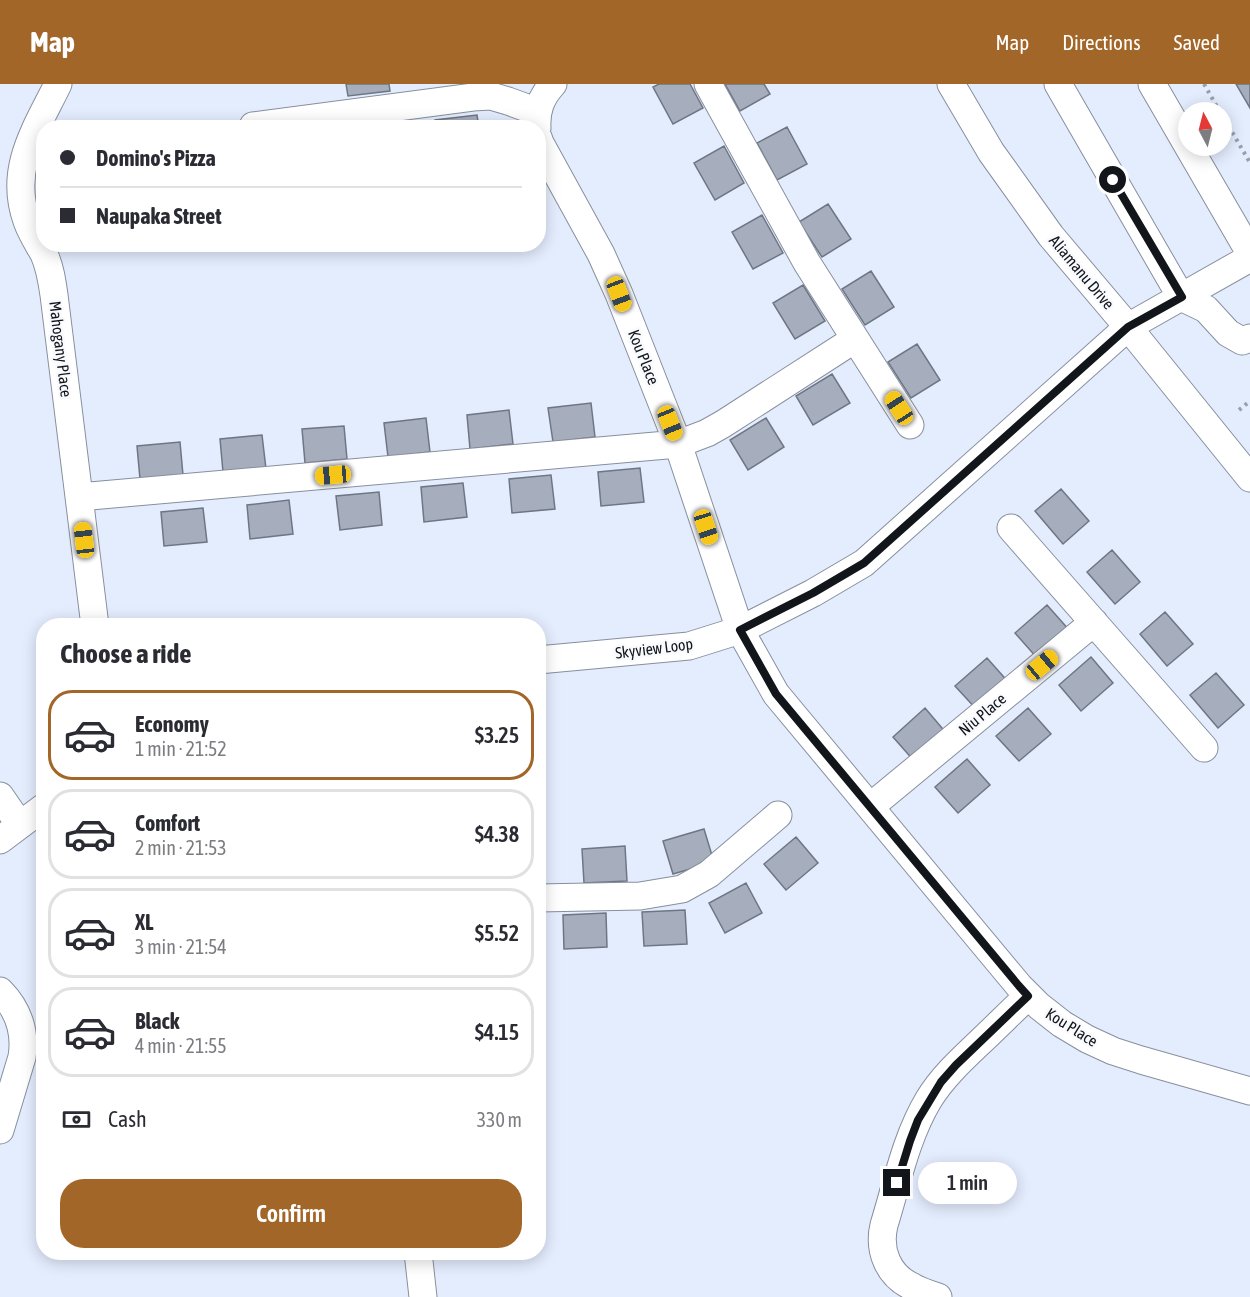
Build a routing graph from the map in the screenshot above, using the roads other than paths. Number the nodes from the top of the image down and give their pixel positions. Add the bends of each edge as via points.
1 (57, 84) edge
2 (553, 84) edge
3 (708, 84) edge
4 (951, 84) edge
5 (1058, 84) edge
6 (1152, 84) edge
7 (41, 120) edge
8 (299, 120) edge
9 (532, 120) edge
10 (539, 120) edge
11 (36, 130) edge
12 (546, 154) edge
13 (36, 241) edge
14 (42, 252) edge
15 (1250, 253) edge
16 (1250, 258) edge
17 (1182, 297) junction
18 (1128, 327) junction
19 (1250, 338) edge
20 (855, 339) junction
21 (910, 425) dead end
22 (678, 444) junction
23 (1250, 478) edge
24 (79, 497) junction
25 (1011, 528) dead end
26 (94, 618) edge
27 (1094, 622) junction
28 (740, 630) junction
29 (546, 659) edge
30 (1204, 748) dead end
31 (0, 796) edge
32 (870, 807) junction
33 (36, 813) edge
34 (778, 815) dead end
35 (10, 833) edge
36 (546, 898) edge
37 (0, 992) edge
38 (1028, 996) junction
39 (1250, 1091) edge
40 (0, 1130) edge
41 (419, 1260) edge
42 (423, 1297) edge
43 (938, 1297) edge

1 - 7 street, Mahogany Place
2 - 10 street via 544,94
3 - 20 street via 807,263
4 - 18 street, Aliamanu Drive via 991,152 1051,236
5 - 17 street
6 - 15 street
8 - 9 street via 491,96 508,101
11 - 13 street, Mahogany Place via 25,154 20,188
12 - 22 street, Kou Place via 601,254
14 - 24 street, Mahogany Place via 50,270 56,306
16 - 17 street, Skyview Loop
17 - 18 street, Skyview Loop
17 - 19 street via 1206,309 1228,333 1242,341
18 - 23 street, Aliamanu Drive
18 - 28 street, Skyview Loop via 864,563
20 - 21 street
20 - 22 street via 723,424
22 - 24 street
22 - 28 street, Kou Place
24 - 26 street, Mahogany Place
25 - 27 street
27 - 30 street
27 - 32 street, Niu Place
28 - 29 street, Skyview Loop via 689,646
28 - 32 street, Kou Place via 776,694
31 - 35 street
32 - 38 street, Kou Place
33 - 35 street
34 - 36 street via 709,874 682,889 640,896
37 - 40 street via 11,1004 23,1033 22,1057
38 - 39 street, Kou Place via 1062,1024 1113,1051
38 - 43 street via 956,1065 929,1100 910,1141 884,1226 883,1249 892,1271 910,1286
41 - 42 street

